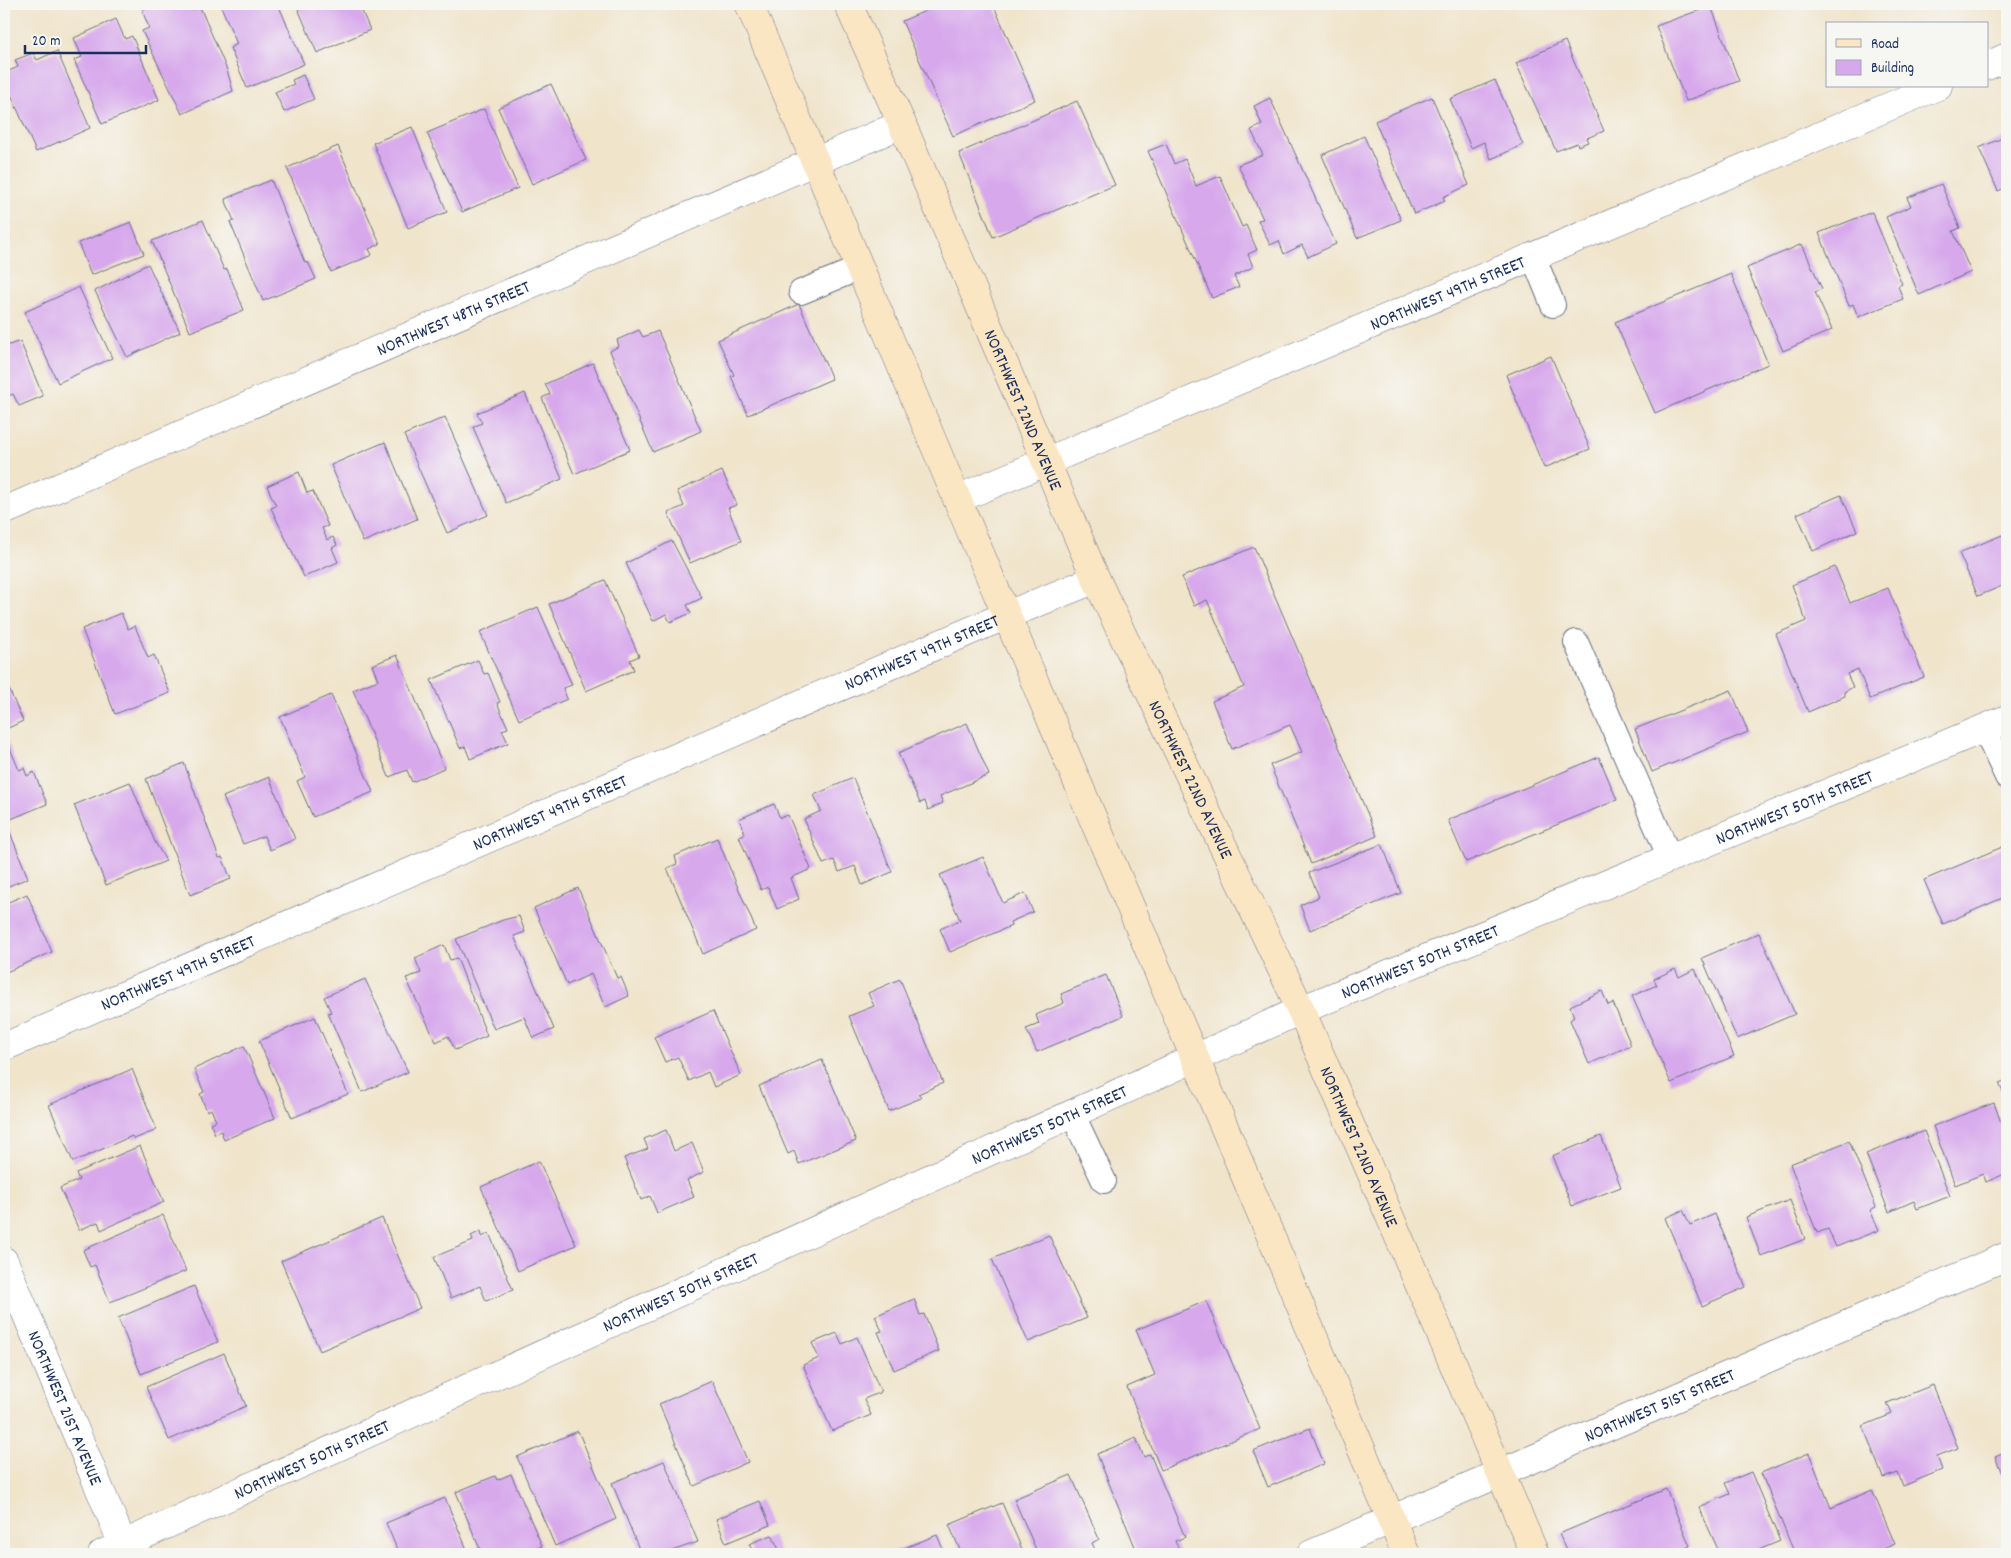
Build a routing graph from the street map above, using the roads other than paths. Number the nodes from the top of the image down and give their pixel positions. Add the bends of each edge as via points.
1 (749, 4) edge
2 (848, 4) edge
3 (2007, 57) edge
4 (1988, 66) edge
5 (1933, 88) edge
6 (902, 124) junction
7 (816, 162) junction
8 (1533, 256) junction
9 (860, 268) junction
10 (801, 292) dead end
11 (1554, 305) dead end
12 (1047, 462) junction
13 (957, 499) junction
14 (4, 510) edge
15 (1096, 579) junction
16 (1007, 615) junction
17 (1576, 642) dead end
18 (1996, 724) edge
19 (2007, 777) edge
20 (1670, 858) junction
21 (1301, 1010) junction
22 (4, 1047) edge
23 (1194, 1057) junction
24 (1072, 1113) junction
25 (1104, 1181) dead end
26 (2007, 1256) edge
27 (4, 1261) edge
28 (1500, 1472) junction
29 (1391, 1518) junction
30 (118, 1551) edge
31 (1311, 1554) edge
32 (1406, 1554) edge
33 (1534, 1554) edge

1 - 7 main road
2 - 6 main road, NORTHWEST 22ND AVENUE
3 - 4 street
5 - 8 street, NORTHWEST 49TH STREET
6 - 7 street, NORTHWEST 48TH STREET
6 - 12 main road, NORTHWEST 22ND AVENUE
7 - 9 main road
7 - 14 street, NORTHWEST 48TH STREET
8 - 11 lane
8 - 12 street, NORTHWEST 49TH STREET
9 - 10 lane
9 - 13 main road
12 - 13 street, NORTHWEST 49TH STREET
12 - 15 main road, NORTHWEST 22ND AVENUE
13 - 16 main road
15 - 16 street, NORTHWEST 49TH STREET
15 - 21 main road, NORTHWEST 22ND AVENUE
16 - 22 street, NORTHWEST 49TH STREET
16 - 23 main road
17 - 20 lane
18 - 19 lane
18 - 20 street, NORTHWEST 50TH STREET
20 - 21 street, NORTHWEST 50TH STREET
21 - 23 street, NORTHWEST 50TH STREET
21 - 28 main road, NORTHWEST 22ND AVENUE
23 - 24 street, NORTHWEST 50TH STREET
23 - 29 main road
24 - 25 lane
24 - 30 street, NORTHWEST 50TH STREET
26 - 28 street, NORTHWEST 51ST STREET
27 - 30 street, NORTHWEST 21ST AVENUE
28 - 29 street, NORTHWEST 51ST STREET
28 - 33 main road, NORTHWEST 22ND AVENUE
29 - 31 street, NORTHWEST 51ST STREET
29 - 32 main road

